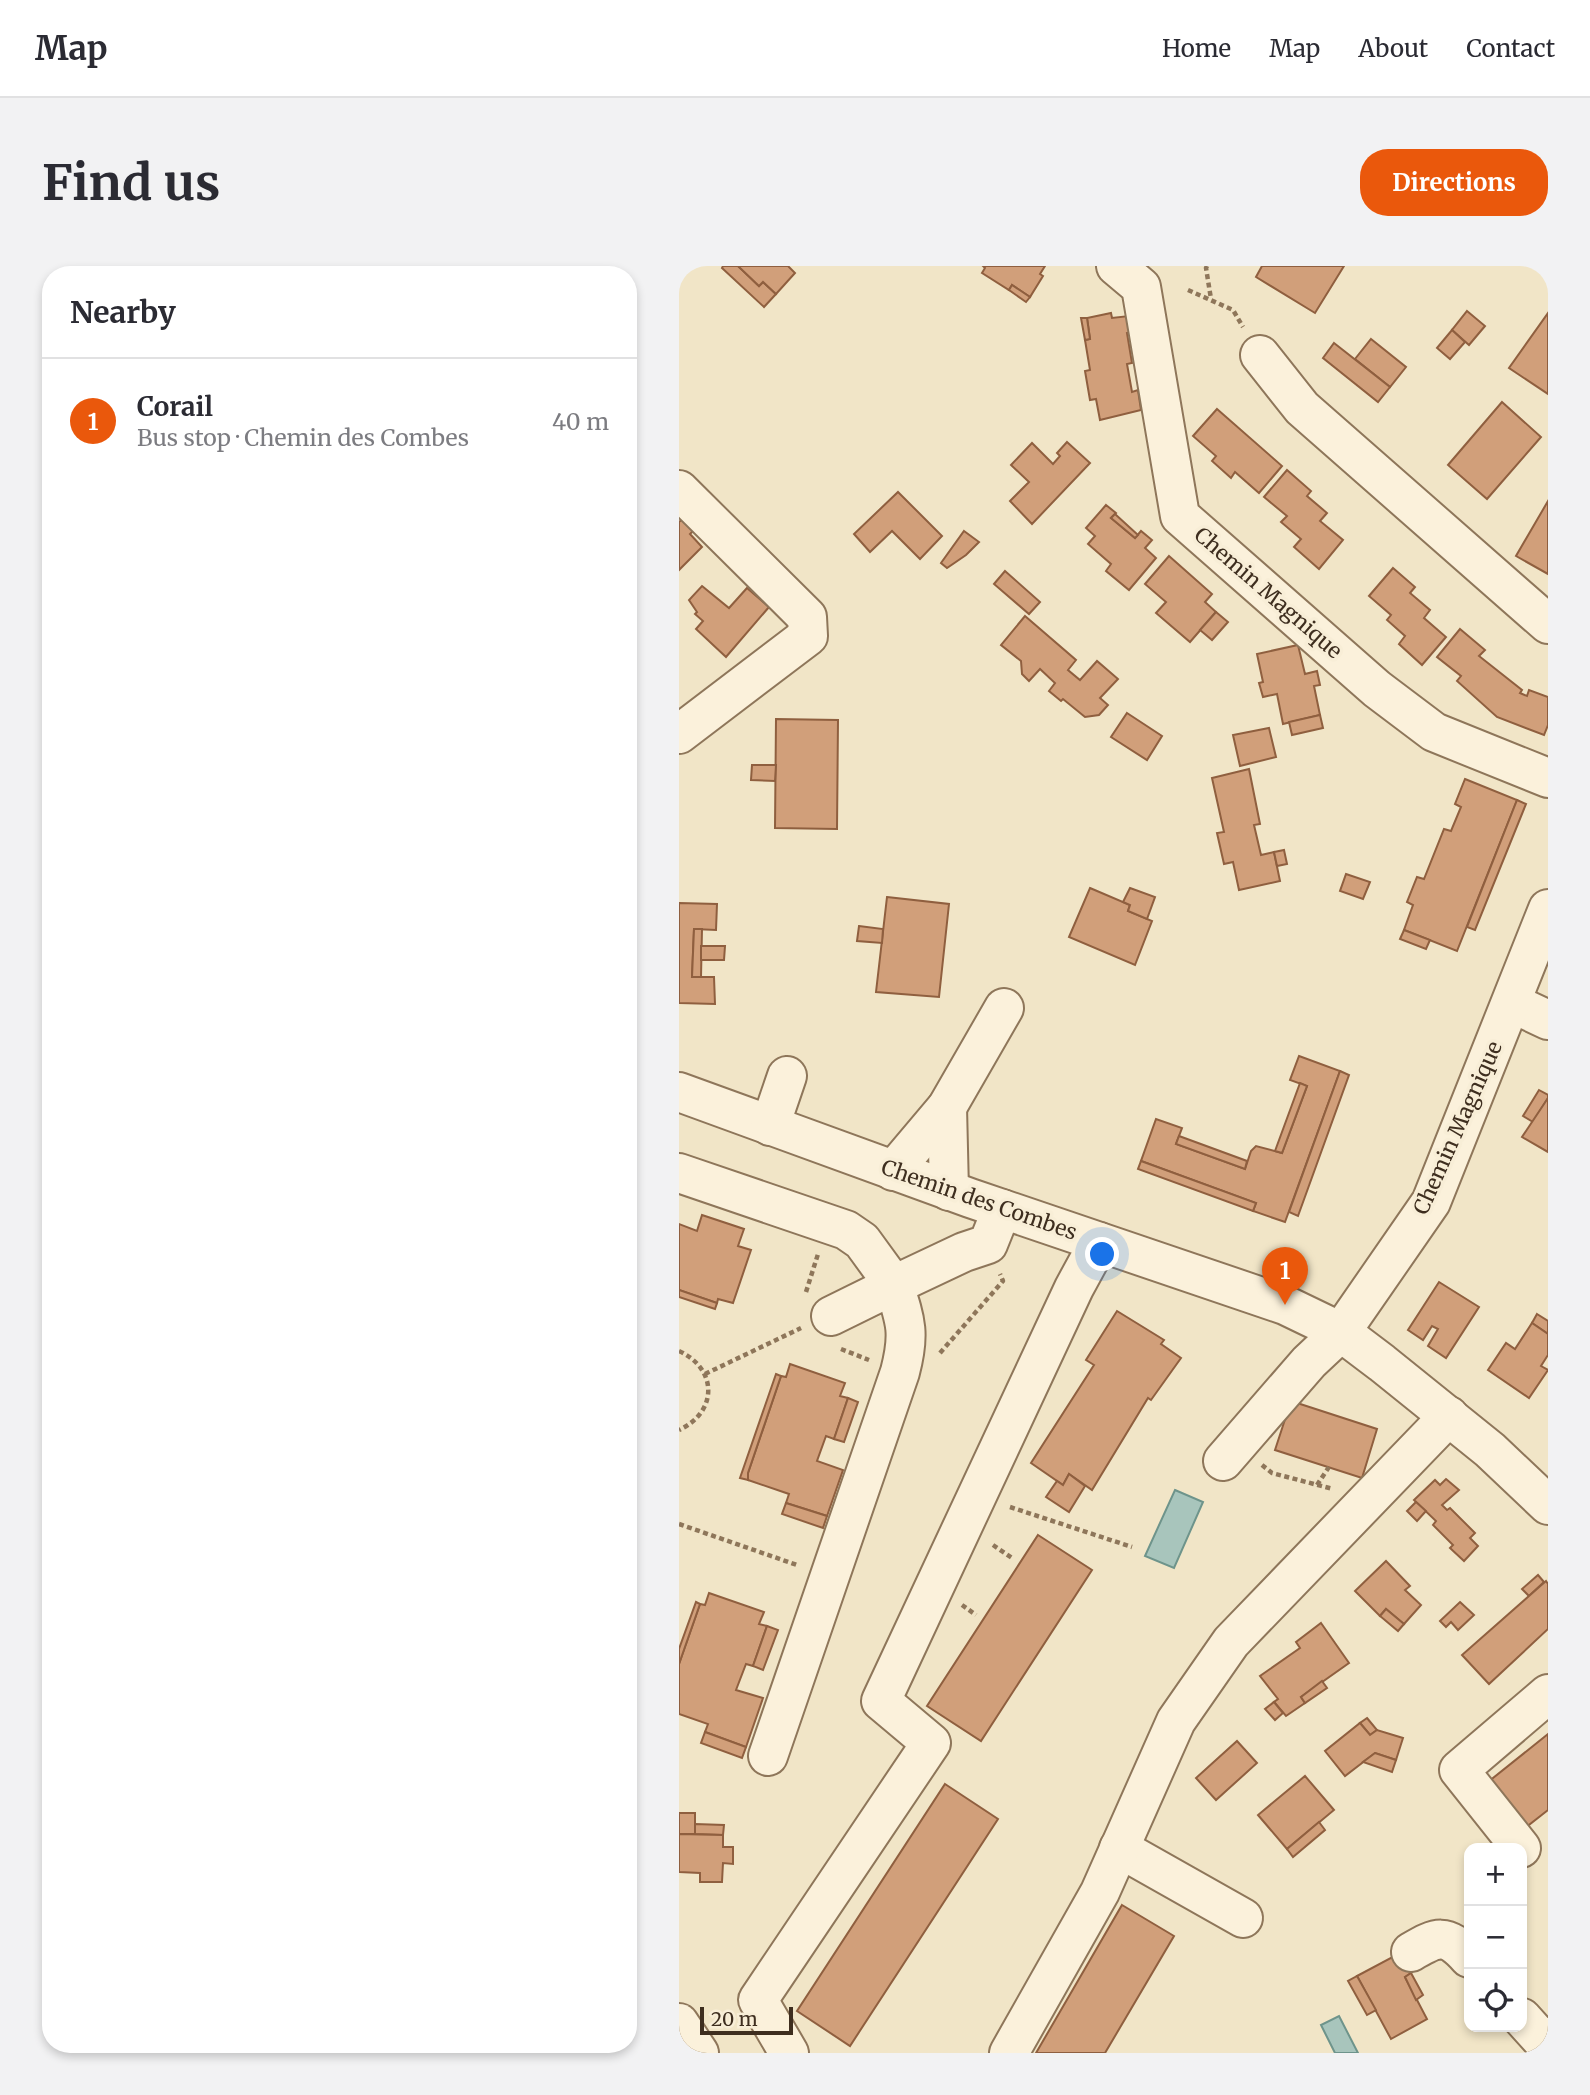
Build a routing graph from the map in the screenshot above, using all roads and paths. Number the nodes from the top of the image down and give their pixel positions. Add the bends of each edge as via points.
1 (1116, 266) edge
2 (1207, 266) edge
3 (1188, 290) dead end
4 (1212, 300) junction
5 (1260, 355) joint
6 (679, 490) edge
7 (1548, 624) edge
8 (679, 734) edge
9 (1548, 778) edge
10 (1548, 909) edge
11 (1512, 1003) junction
12 (1004, 1008) dead end
13 (1548, 1020) edge
14 (787, 1076) dead end
15 (679, 1092) edge
16 (947, 1107) junction
17 (770, 1126) junction
18 (893, 1171) junction
19 (679, 1173) edge
20 (949, 1191) junction
21 (995, 1227) junction
22 (1098, 1242) junction
23 (894, 1285) junction
24 (820, 1321) joint
25 (1341, 1332) junction
26 (679, 1351) edge
27 (900, 1372) junction
28 (705, 1374) junction
29 (1448, 1416) junction
30 (679, 1430) edge
31 (1230, 1453) joint
32 (1329, 1467) dead end
33 (1317, 1485) junction
34 (977, 1496) junction
35 (1369, 1499) junction
36 (1548, 1505) edge
37 (679, 1524) edge
38 (1132, 1547) dead end
39 (830, 1576) junction
40 (1548, 1694) edge
41 (768, 1756) dead end
42 (1516, 1843) edge
43 (1119, 1848) junction
44 (1243, 1918) dead end
45 (1411, 1952) dead end
46 (1464, 1954) edge
47 (679, 2023) edge
48 (1527, 2024) edge
49 (1548, 2037) edge
50 (699, 2053) edge
51 (789, 2053) edge
52 (1009, 2053) edge

1 - 9 street, Chemin Magnique via 1141,286 1180,516 1377,689 1434,732
2 - 4 path
3 - 4 path
4 - 5 path via 1233,310
5 - 7 street via 1302,408
6 - 8 street via 807,617 808,636
10 - 11 street, Chemin Magnique
11 - 13 street
11 - 25 street, Chemin Magnique via 1431,1202
12 - 16 street
14 - 17 street
15 - 17 street, Chemin des Combes
16 - 18 street
16 - 20 street
17 - 18 street, Chemin des Combes
18 - 20 street, Chemin des Combes
19 - 23 street via 846,1230 862,1241
20 - 21 street, Chemin des Combes
21 - 22 street, Chemin des Combes
21 - 23 street via 964,1252
21 - 27 path via 1003,1281 919,1378
22 - 25 street, Chemin des Combes via 1285,1305
22 - 34 street
23 - 24 street
23 - 27 street via 907,1324
24 - 28 path
25 - 29 street, Chemin des Combes
25 - 31 street, Chemin Magnique
26 - 28 path via 694,1359
27 - 39 street
28 - 30 path via 709,1388 702,1413
29 - 35 street
29 - 36 street, Chemin des Combes
31 - 33 path via 1272,1473
32 - 33 path
33 - 35 path
34 - 38 path
34 - 51 street via 881,1701 932,1743 758,2000
35 - 43 street via 1231,1642 1176,1721
37 - 39 path
39 - 41 street
40 - 42 street via 1459,1770
43 - 44 street
43 - 52 street via 1101,1892
45 - 46 street via 1435,1938 1449,1941
47 - 50 street
48 - 49 street via 1541,2039

